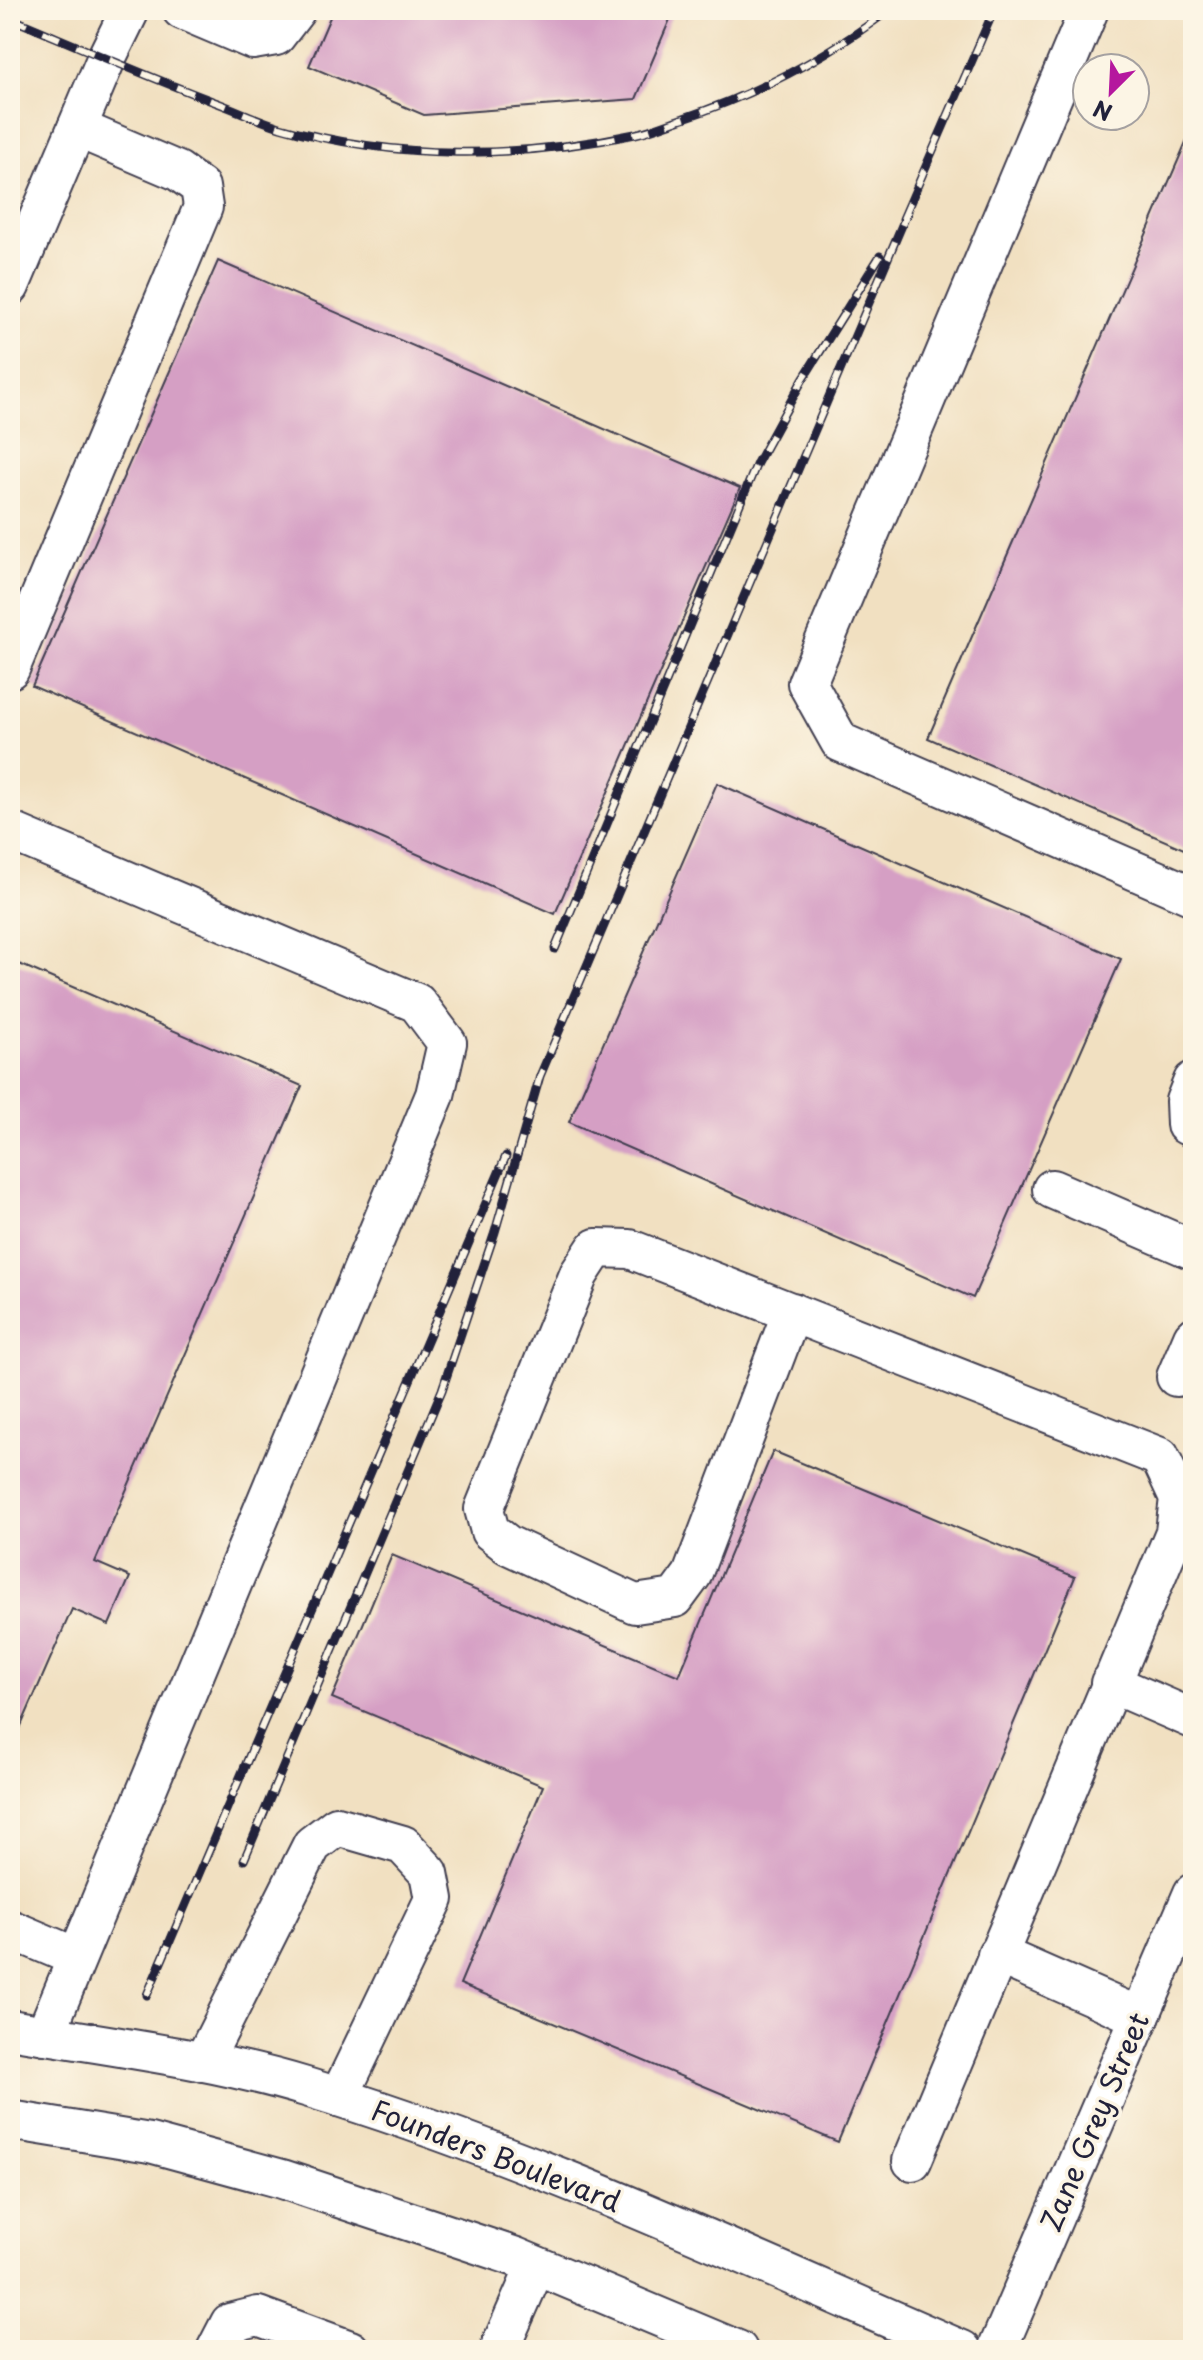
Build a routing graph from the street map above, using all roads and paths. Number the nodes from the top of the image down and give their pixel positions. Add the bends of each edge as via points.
1 (130, 10) edge
2 (182, 10) edge
3 (296, 10) edge
4 (1089, 10) edge
5 (77, 128) junction
6 (10, 286) edge
7 (10, 669) edge
8 (10, 831) edge
9 (1193, 896) edge
10 (1193, 1081) edge
11 (1193, 1128) edge
12 (1052, 1189) dead end
13 (1193, 1250) edge
14 (792, 1312) junction
15 (1193, 1337) edge
16 (1176, 1377) dead end
17 (1110, 1683) junction
18 (1193, 1719) edge
19 (1193, 1893) edge
20 (10, 1929) edge
21 (997, 1954) junction
22 (76, 1957) junction
23 (1140, 2017) junction
24 (28, 2032) edge
25 (203, 2062) junction
26 (339, 2097) junction
27 (10, 2120) edge
28 (912, 2161) dead end
29 (536, 2266) junction
30 (216, 2350) edge
31 (350, 2350) edge
32 (499, 2350) edge
33 (738, 2350) edge
34 (962, 2350) edge
35 (997, 2350) edge

1 - 5 street
2 - 3 street via 253,40 276,36
4 - 9 street via 807,683 840,742
5 - 6 street
5 - 7 street via 178,171 200,187 203,207
8 - 22 street via 417,1003 447,1043 435,1095
10 - 11 street via 1185,1101 1186,1125
12 - 13 street
14 - 14 street via 630,1249 596,1248 579,1274 484,1509 490,1531 508,1545 635,1604 675,1598 692,1575
14 - 17 street via 1160,1457 1179,1498 1175,1532
15 - 16 street
17 - 18 street
17 - 21 street
19 - 23 street, Zane Grey Street
20 - 22 street
21 - 23 street
21 - 28 street
22 - 24 street
23 - 35 street, Zane Grey Street
24 - 25 street, Founders Boulevard
25 - 26 street, Founders Boulevard
25 - 26 street via 312,1845 337,1826 403,1845 429,1873 434,1899
26 - 34 street, Founders Boulevard via 531,2164
27 - 29 street via 150,2143 282,2179
29 - 32 street
29 - 33 street
30 - 31 street via 230,2323 258,2316

